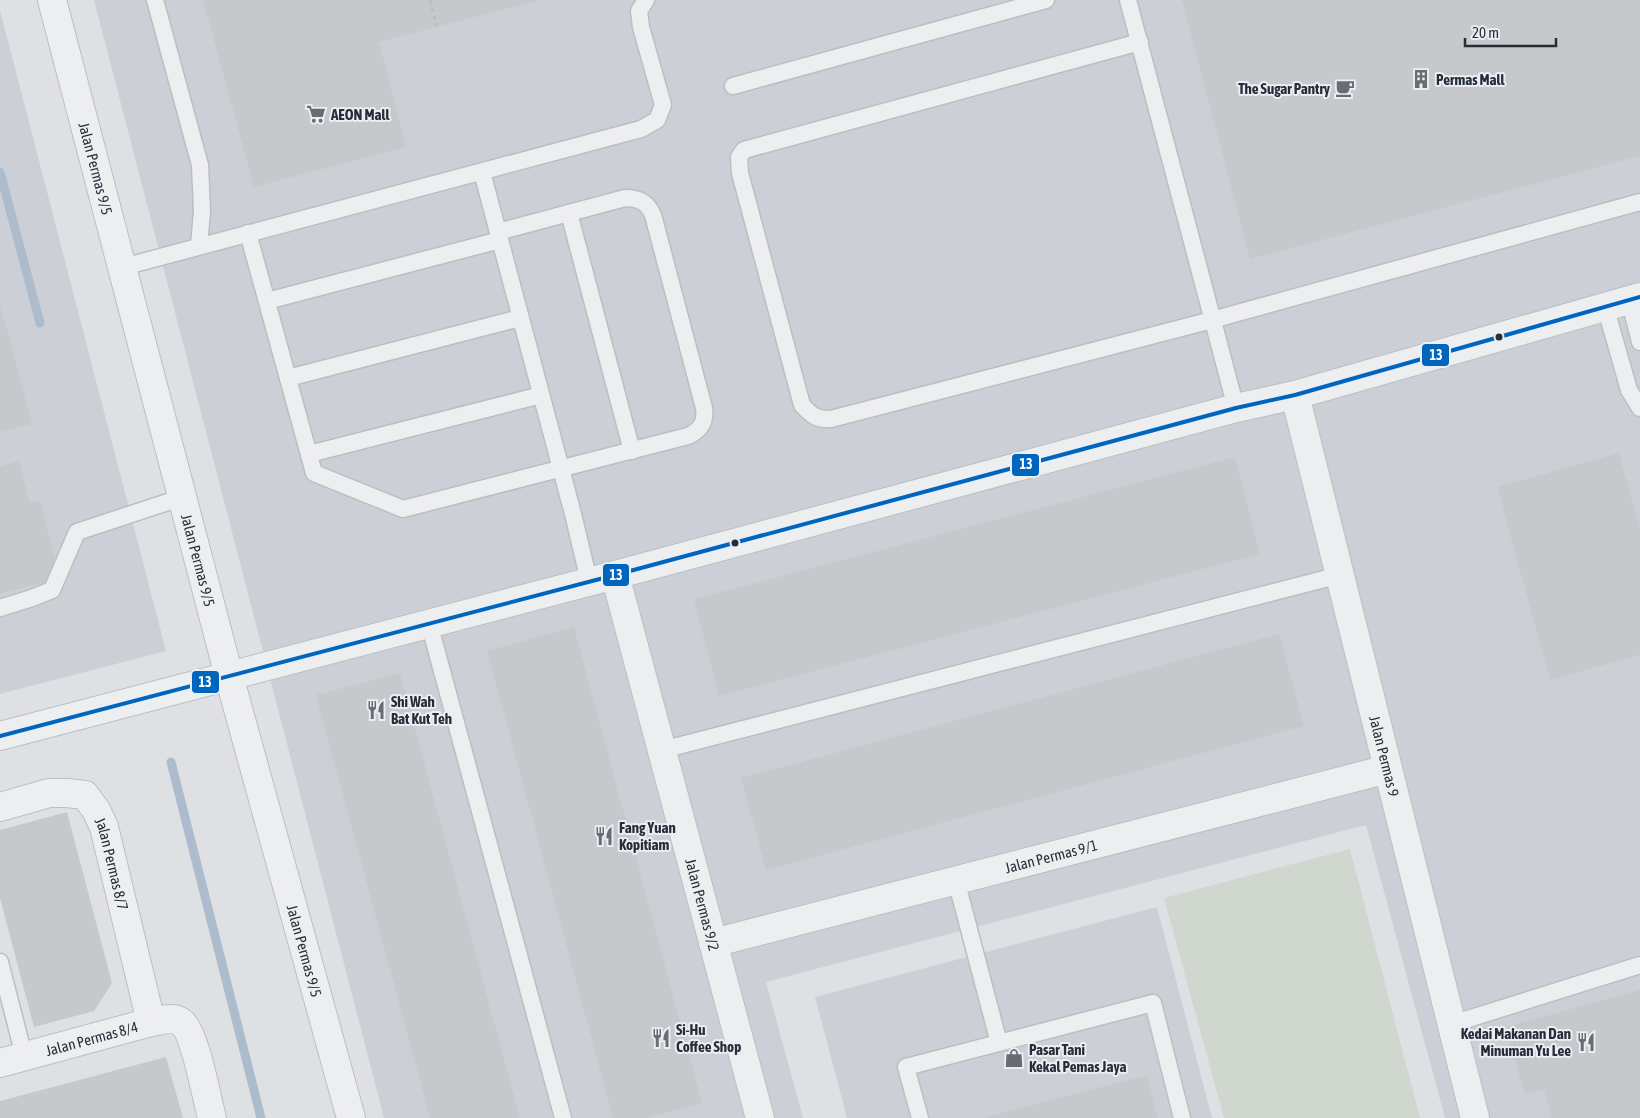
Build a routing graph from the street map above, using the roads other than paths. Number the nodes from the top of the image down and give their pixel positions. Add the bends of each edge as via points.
1 (52, 0) edge
2 (155, 0) edge
3 (646, 0) edge
4 (1046, 0) edge
5 (1128, 0) edge
6 (1140, 42) junction
7 (733, 86) dead end
8 (482, 172) junction
9 (1640, 202) edge
10 (570, 213) junction
11 (248, 232) junction
12 (499, 236) junction
13 (199, 246) junction
14 (123, 267) junction
15 (267, 301) junction
16 (1625, 301) edge
17 (520, 318) junction
18 (1212, 320) junction
19 (1640, 342) edge
20 (288, 378) junction
21 (541, 395) junction
22 (1295, 395) junction
23 (1236, 408) junction
24 (1640, 408) edge
25 (632, 451) junction
26 (309, 454) junction
27 (561, 470) junction
28 (183, 496) junction
29 (1340, 575) junction
30 (602, 578) junction
31 (0, 608) edge
32 (429, 623) junction
33 (229, 676) junction
34 (0, 736) edge
35 (662, 750) junction
36 (1388, 768) junction
37 (0, 807) edge
38 (956, 880) junction
39 (713, 943) junction
40 (0, 962) edge
41 (1640, 965) edge
42 (151, 1022) junction
43 (1452, 1024) junction
44 (999, 1043) junction
45 (12, 1059) edge
46 (212, 1118) edge
47 (351, 1118) edge
48 (563, 1118) edge
49 (760, 1118) edge
50 (920, 1118) edge
51 (1182, 1118) edge
52 (1475, 1118) edge

1 - 14 street, Jalan Permas 9/5
2 - 13 lane via 200,165 202,211
3 - 8 lane via 639,11 663,105 658,120 641,129
4 - 7 lane
5 - 6 lane
6 - 18 lane
6 - 18 lane via 744,150 738,164 742,182 802,405 820,420
8 - 11 lane
8 - 12 lane
9 - 18 lane
10 - 12 lane
10 - 25 lane
10 - 25 lane via 625,198 642,201 649,207 704,408 705,418 696,432
11 - 13 lane
11 - 15 lane
12 - 15 lane
12 - 17 lane
13 - 14 lane
14 - 28 street, Jalan Permas 9/5
15 - 20 lane
16 - 19 lane
16 - 22 street
16 - 24 lane via 1630,390
17 - 20 lane
17 - 21 lane
18 - 23 lane
20 - 26 lane
21 - 26 lane
21 - 27 lane
22 - 23 street
22 - 29 street, Jalan Permas 9
23 - 30 street
25 - 27 lane
26 - 27 lane via 314,473 403,509
27 - 30 lane
28 - 31 lane via 77,532 52,590
28 - 33 street, Jalan Permas 9/5
29 - 35 lane
29 - 36 street, Jalan Permas 9
30 - 32 street
30 - 35 street, Jalan Permas 9/2
32 - 33 street
32 - 48 lane
33 - 34 street
33 - 47 street, Jalan Permas 9/5
35 - 39 street, Jalan Permas 9/2
36 - 38 street, Jalan Permas 9/1
36 - 43 street, Jalan Permas 9
37 - 42 street, Jalan Permas 8/7 via 49,793 67,793 85,795 96,810 104,827
38 - 39 street, Jalan Permas 9/1
38 - 44 lane
39 - 49 street, Jalan Permas 9/2
40 - 45 lane
41 - 43 lane
42 - 45 street, Jalan Permas 8/4
42 - 46 street, Jalan Permas 8/4 via 173,1019 182,1023 192,1038
43 - 52 street, Jalan Permas 9
44 - 50 lane via 906,1067
44 - 51 lane via 1153,1003

